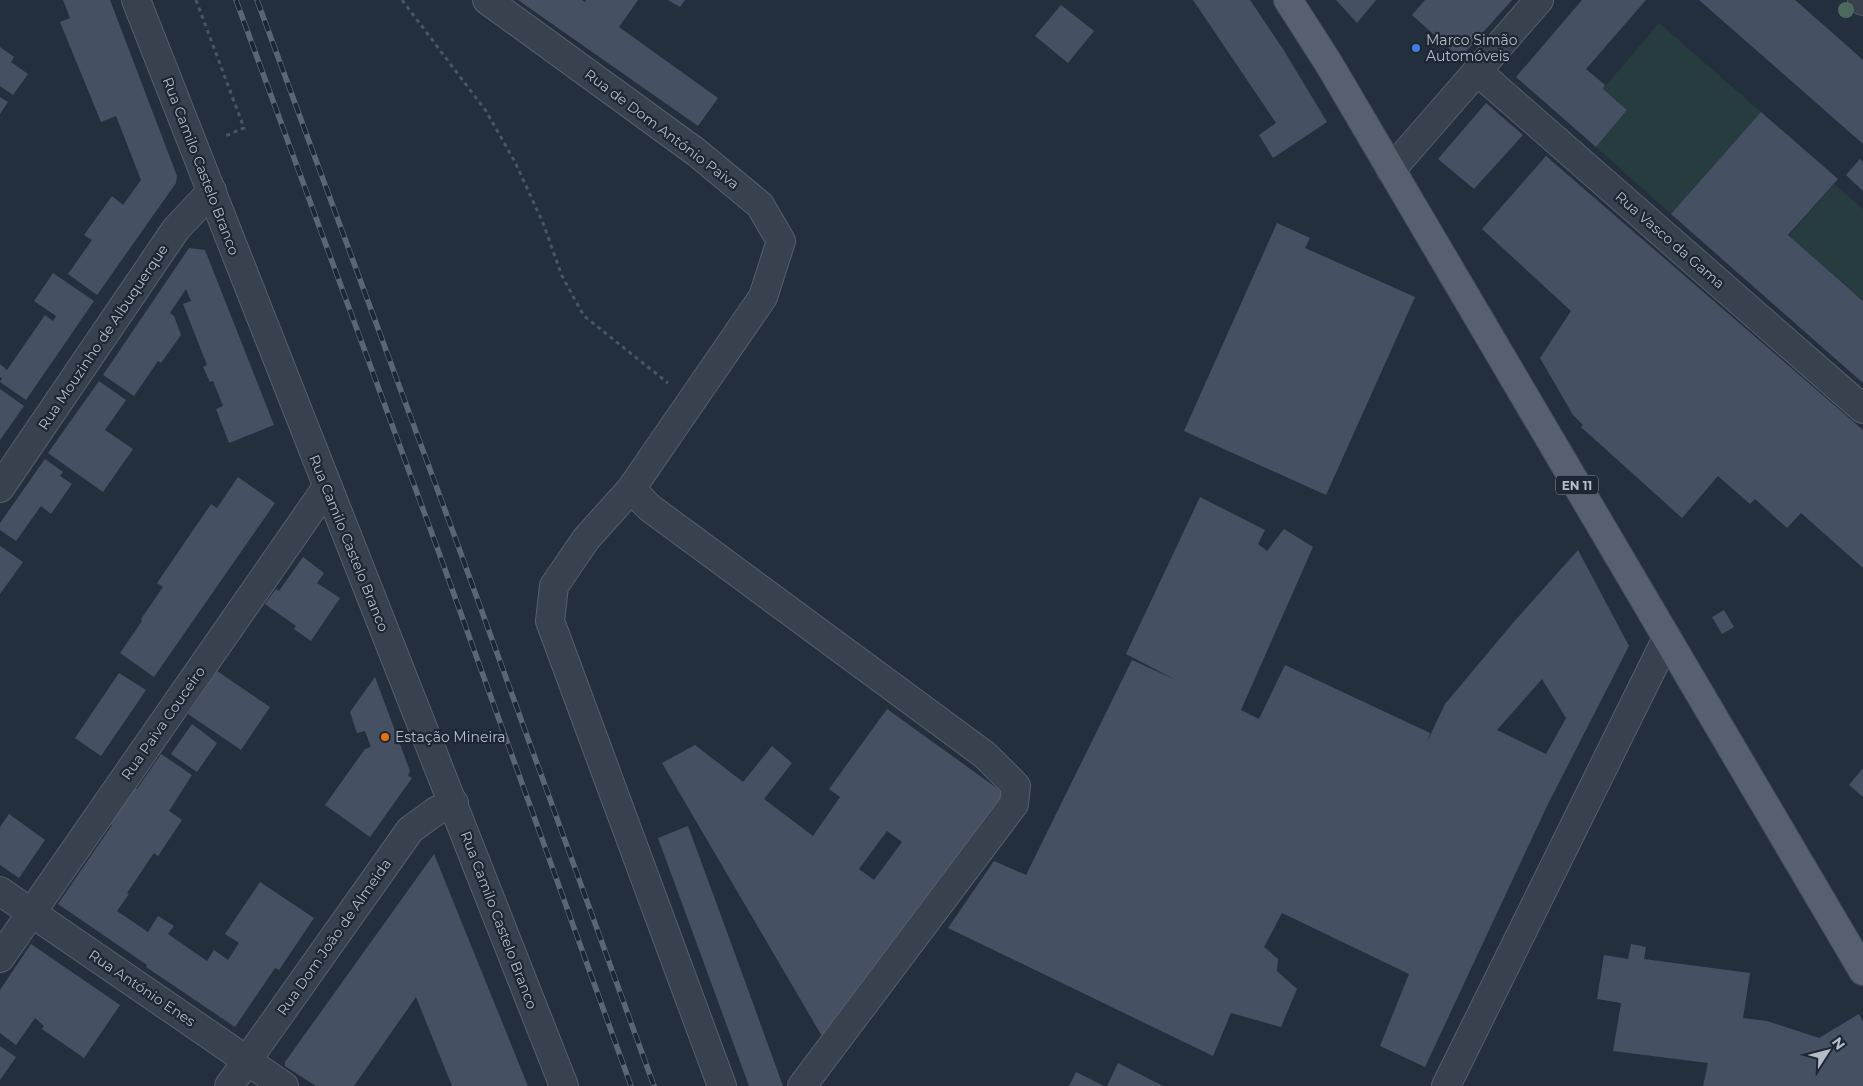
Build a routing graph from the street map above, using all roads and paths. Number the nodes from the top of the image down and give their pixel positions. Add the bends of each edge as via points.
1 (136, 0) edge
2 (196, 0) edge
3 (402, 0) edge
4 (487, 0) edge
5 (1288, 0) edge
6 (1539, 0) edge
7 (1477, 71) junction
8 (195, 149) junction
9 (1391, 170) junction
10 (212, 191) junction
11 (691, 402) junction
12 (1863, 409) edge
13 (327, 487) junction
14 (0, 488) edge
15 (631, 489) junction
16 (1667, 638) junction
17 (454, 803) junction
18 (0, 890) edge
19 (32, 912) junction
20 (0, 958) edge
21 (1863, 971) edge
22 (247, 1059) junction
23 (229, 1086) edge
24 (284, 1086) edge
25 (564, 1086) edge
26 (722, 1086) edge
27 (802, 1086) edge
28 (1446, 1086) edge

1 - 8 street, Rua Camilo Castelo Branco
2 - 8 path via 244,128
3 - 11 path via 490,120 514,162 543,223 562,276 584,316
4 - 11 street, Rua de Dom António Paiva via 696,152 760,204 781,241 763,297
5 - 9 main road, EN 11
6 - 7 street
7 - 9 street
7 - 12 street, Rua Vasco da Gama
8 - 10 street, Rua Camilo Castelo Branco
9 - 16 main road, EN 11
10 - 13 street, Rua Camilo Castelo Branco
10 - 14 street, Rua Mouzinho de Albuquerque via 176,229
11 - 15 street, Rua de Dom António Paiva
13 - 17 street, Rua Camilo Castelo Branco
13 - 19 street, Rua Paiva Couceiro
15 - 26 street, Rua de Dom António Paiva via 586,539 554,586 550,621
15 - 27 street via 650,508 985,755 1016,786 1014,804
16 - 21 main road, EN 11
16 - 28 street
17 - 22 street, Rua Dom João de Almeida via 436,811 410,830
17 - 25 street, Rua Camilo Castelo Branco
18 - 19 street, Rua António Enes
19 - 20 street, Rua Paiva Couceiro
19 - 22 street, Rua António Enes
22 - 23 street, Rua Dom João de Almeida
22 - 24 street, Rua António Enes

